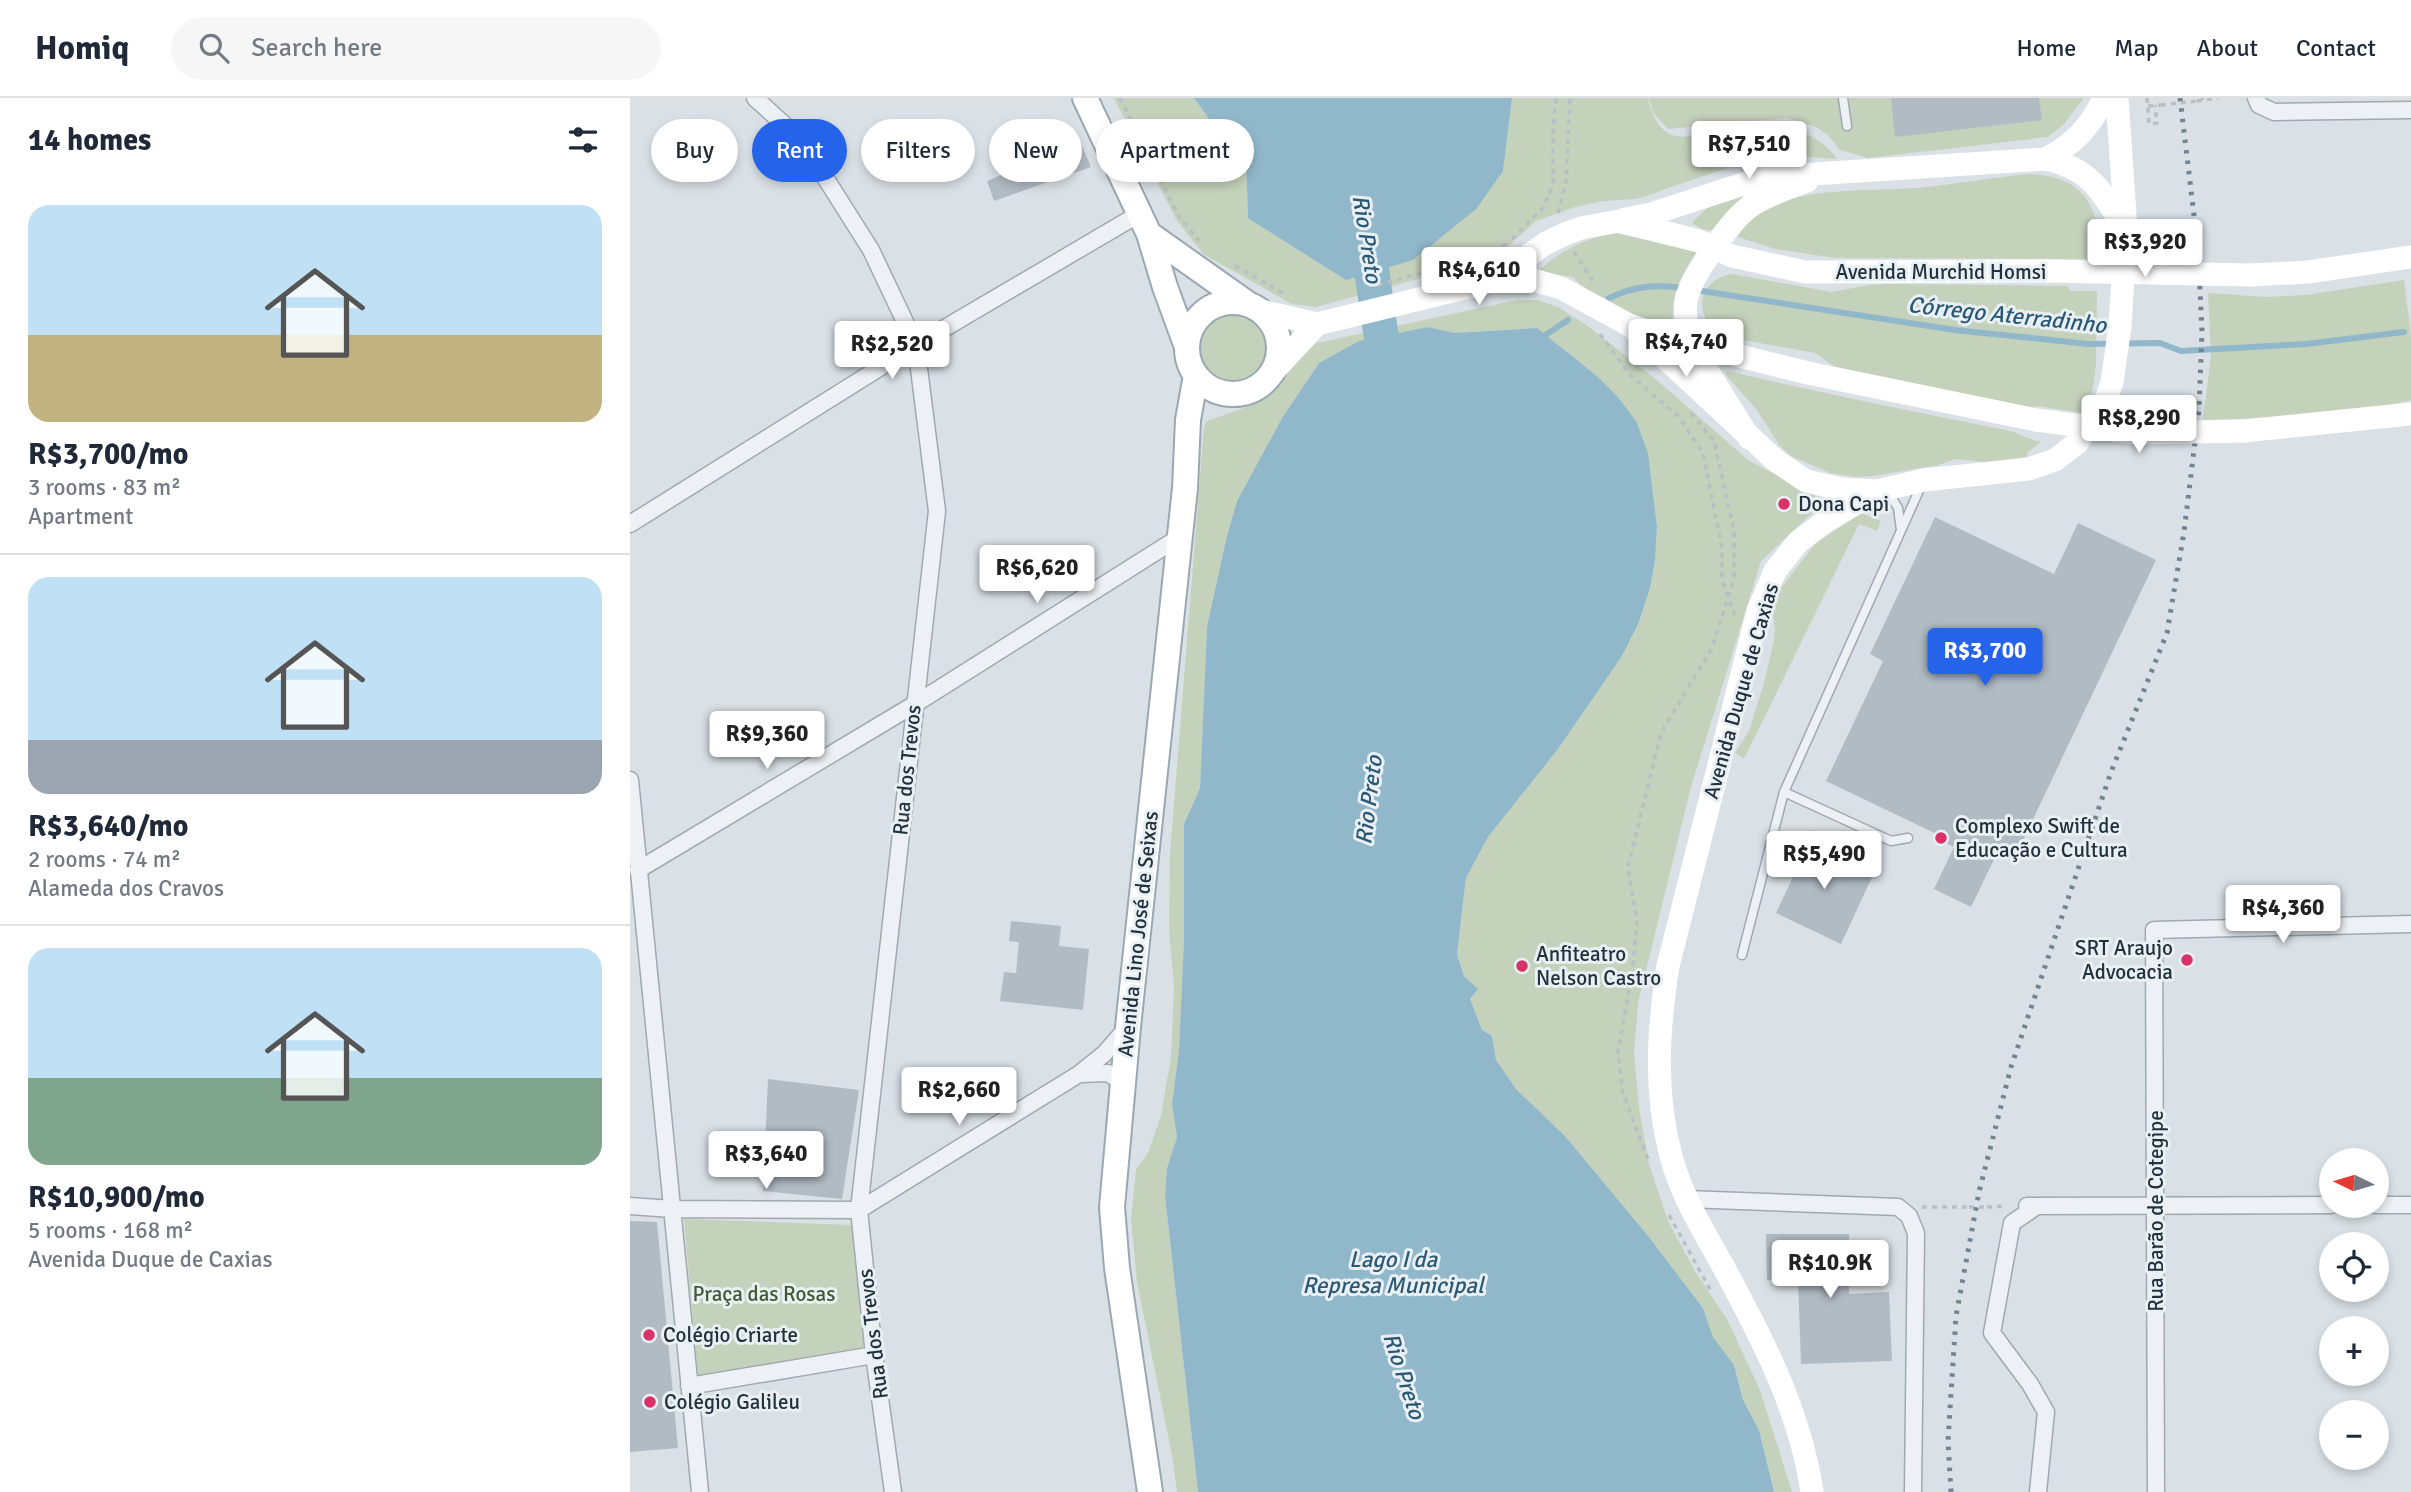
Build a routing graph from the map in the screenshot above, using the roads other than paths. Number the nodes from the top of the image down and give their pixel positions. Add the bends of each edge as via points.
1 (755, 98) edge
2 (1085, 98) edge
3 (1843, 98) edge
4 (2104, 98) edge
5 (2117, 98) edge
6 (2258, 102) edge
7 (2411, 110) edge
8 (1847, 126) dead end
9 (2046, 159) junction
10 (1826, 174) junction
11 (1619, 221) junction
12 (1144, 224) junction
13 (2126, 229) junction
14 (1715, 248) junction
15 (2411, 257) edge
16 (1494, 280) junction
17 (1254, 308) junction
18 (1322, 323) junction
19 (1631, 326) junction
20 (1691, 344) junction
21 (916, 345) junction
22 (1187, 347) junction
23 (1196, 375) junction
24 (1270, 375) junction
25 (2403, 415) edge
26 (1749, 438) junction
27 (1924, 480) junction
28 (1882, 490) junction
29 (630, 524) edge
30 (1901, 533) junction
31 (1178, 538) junction
32 (915, 704) junction
33 (630, 779) edge
34 (1784, 792) junction
35 (1908, 838) dead end
36 (638, 870) junction
37 (2411, 925) edge
38 (1742, 956) dead end
39 (1128, 1027) junction
40 (1079, 1074) junction
41 (1123, 1083) junction
42 (1677, 1204) junction
43 (2156, 1205) junction
44 (2319, 1205) edge
45 (2389, 1205) edge
46 (2411, 1205) edge
47 (630, 1206) edge
48 (672, 1209) junction
49 (859, 1210) junction
50 (874, 1355) junction
51 (689, 1386) junction
52 (701, 1492) edge
53 (893, 1492) edge
54 (1150, 1492) edge
55 (1812, 1492) edge
56 (1913, 1492) edge
57 (2038, 1492) edge
58 (2155, 1492) edge

1 - 21 street, Rua dos Trevos via 802,141 871,250
2 - 12 main road
3 - 8 lane
4 - 9 main road via 2076,140
5 - 13 main road, Avenida Duque de Caxias
6 - 7 street via 2274,112
9 - 10 main road
9 - 13 main road via 2074,167 2093,181
10 - 11 main road via 1765,177
10 - 14 main road via 1749,207
11 - 14 main road, Avenida Murchid Homsi
11 - 16 main road, Avenida Murchid Homsi via 1564,234
12 - 17 main road
12 - 21 street
12 - 22 main road
13 - 27 main road, Avenida Duque de Caxias via 2112,382 2103,408 2077,443 2055,460 2029,469
14 - 15 main road, Avenida Murchid Homsi, bridge via 1805,272 2252,275
14 - 20 main road via 1694,278 1686,301
16 - 18 main road, Avenida Murchid Homsi
16 - 19 main road, Avenida Murchid Homsi via 1537,281 1561,288
17 - 18 main road, Avenida Murchid Homsi
17 - 22 main road via 1234,302 1207,310 1196,320
17 - 24 main road via 1271,321 1277,334 1277,362
18 - 24 main road
19 - 20 main road, Avenida Murchid Homsi
19 - 26 main road
20 - 25 main road, Avenida Murchid Homsi, bridge via 2036,420 2137,433 2244,431
20 - 26 main road
21 - 29 street
21 - 32 street, Rua dos Trevos via 937,511
22 - 23 main road
23 - 24 main road via 1219,392 1233,394 1247,392
23 - 31 main road, Avenida Lino José de Seixas
26 - 28 main road via 1806,481 1842,489
27 - 28 main road, Avenida Duque de Caxias
27 - 30 lane
28 - 30 lane via 1898,508
28 - 42 main road, Avenida Duque de Caxias via 1798,542 1774,570 1758,611 1668,966 1660,1017 1658,1071
30 - 34 lane
31 - 32 street
31 - 39 main road, Avenida Lino José de Seixas
32 - 36 street
32 - 49 street, Rua dos Trevos
33 - 36 street
34 - 35 lane via 1891,841
34 - 38 lane
36 - 48 street
37 - 43 street, Rua Barão de Cotegipe via 2154,930
39 - 40 street
39 - 41 main road, Avenida Lino José de Seixas
40 - 41 street via 1108,1073
40 - 49 street
41 - 54 main road, Avenida Lino José de Seixas via 1113,1226
42 - 55 main road, Avenida Duque de Caxias via 1771,1357 1796,1421
42 - 56 street via 1899,1207 1909,1216 1916,1233
43 - 44 street
43 - 57 street via 2029,1206 2012,1223 1992,1333 2046,1412
43 - 58 street, Rua Barão de Cotegipe
45 - 46 street
47 - 48 street
48 - 49 street
48 - 51 street
49 - 50 street, Rua dos Trevos
50 - 51 street
50 - 53 street, Rua dos Trevos
51 - 52 street

